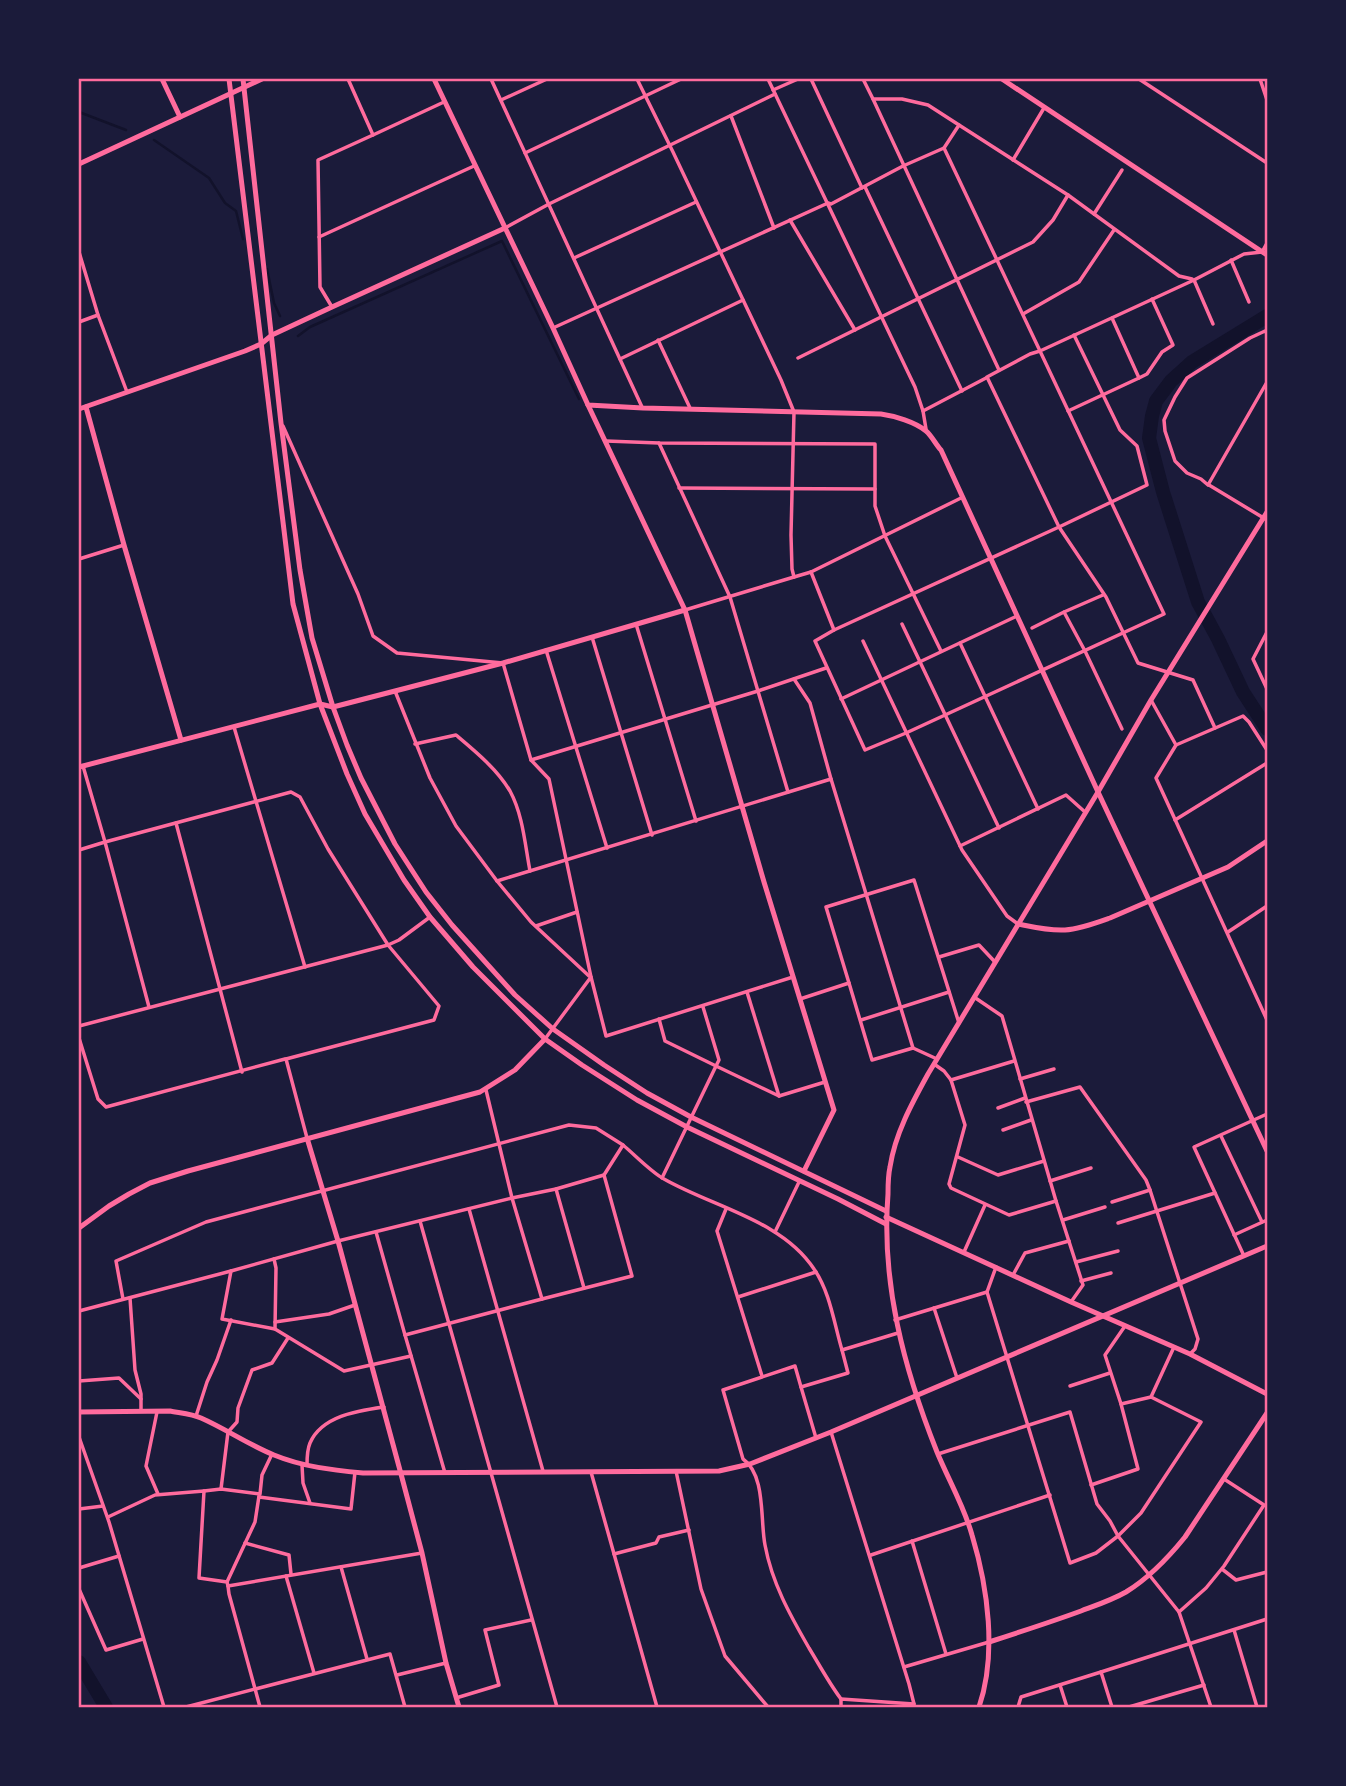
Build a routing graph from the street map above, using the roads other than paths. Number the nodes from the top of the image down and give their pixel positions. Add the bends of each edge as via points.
1 (162, 79) edge
2 (229, 79) edge
3 (243, 79) edge
4 (262, 79) edge
5 (348, 79) edge
6 (433, 79) edge
7 (491, 79) edge
8 (547, 79) edge
9 (637, 79) edge
10 (681, 79) edge
11 (768, 79) edge
12 (798, 79) edge
13 (811, 79) edge
14 (863, 79) edge
15 (1002, 79) edge
16 (1139, 79) edge
17 (1260, 79) edge
18 (244, 87) junction
19 (231, 92) junction
20 (774, 92) junction
21 (645, 96) junction
22 (873, 99) junction
23 (501, 100) junction
24 (1267, 100) edge
25 (444, 102) junction
26 (1045, 107) junction
27 (731, 116) junction
28 (180, 117) junction
29 (959, 125) junction
30 (373, 135) junction
31 (670, 145) junction
32 (944, 148) junction
33 (525, 153) junction
34 (1013, 160) junction
35 (1267, 163) edge
36 (79, 164) edge
37 (474, 166) junction
38 (903, 166) junction
39 (1122, 170) dead end
40 (864, 187) junction
41 (1068, 195) junction
42 (696, 202) junction
43 (828, 203) junction
44 (549, 204) junction
45 (1094, 214) junction
46 (790, 220) junction
47 (505, 228) junction
48 (774, 228) junction
49 (1114, 229) junction
50 (319, 237) junction
51 (1267, 243) edge
52 (79, 252) edge
53 (720, 252) junction
54 (1265, 253) edge
55 (574, 258) junction
56 (998, 260) junction
57 (1231, 260) junction
58 (1194, 280) junction
59 (957, 281) junction
60 (918, 299) junction
61 (1152, 299) junction
62 (743, 300) junction
63 (1249, 302) dead end
64 (332, 307) junction
65 (597, 308) junction
66 (1023, 314) junction
67 (98, 316) junction
68 (881, 317) junction
69 (1112, 318) junction
70 (79, 322) edge
71 (1213, 324) dead end
72 (553, 328) junction
73 (855, 330) junction
74 (1267, 332) edge
75 (272, 335) junction
76 (1074, 335) junction
77 (658, 340) junction
78 (261, 344) junction
79 (1040, 351) junction
80 (798, 358) dead end
81 (620, 359) junction
82 (999, 371) junction
83 (987, 377) junction
84 (1139, 378) junction
85 (1267, 382) edge
86 (962, 391) junction
87 (127, 392) junction
88 (1103, 395) junction
89 (588, 405) junction
90 (86, 407) junction
91 (643, 408) junction
92 (79, 409) edge
93 (690, 409) junction
94 (923, 411) junction
95 (794, 412) junction
96 (1068, 412) junction
97 (281, 423) junction
98 (926, 432) junction
99 (604, 441) junction
100 (659, 443) junction
101 (793, 444) junction
102 (1208, 485) junction
103 (680, 488) junction
104 (792, 489) junction
105 (875, 489) junction
106 (961, 498) junction
107 (1111, 503) junction
108 (1266, 516) edge
109 (1059, 527) junction
110 (885, 536) junction
111 (124, 545) junction
112 (79, 559) edge
113 (991, 559) junction
114 (811, 572) junction
115 (794, 576) junction
116 (912, 594) junction
117 (1104, 594) junction
118 (730, 597) junction
119 (685, 610) junction
120 (1065, 612) junction
121 (1017, 615) junction
122 (636, 624) junction
123 (902, 624) dead end
124 (1032, 628) dead end
125 (834, 630) junction
126 (1267, 632) edge
127 (1123, 633) junction
128 (592, 637) junction
129 (863, 641) dead end
130 (960, 642) junction
131 (546, 650) junction
132 (941, 651) junction
133 (1085, 651) junction
134 (921, 661) junction
135 (503, 663) junction
136 (826, 668) junction
137 (1043, 671) junction
138 (1168, 671) junction
139 (794, 679) junction
140 (882, 679) junction
141 (1267, 689) edge
142 (395, 691) junction
143 (758, 691) junction
144 (985, 697) junction
145 (841, 699) junction
146 (1151, 700) junction
147 (320, 704) junction
148 (712, 705) junction
149 (333, 707) junction
150 (946, 715) junction
151 (666, 719) junction
152 (234, 726) junction
153 (1122, 729) dead end
154 (1215, 729) junction
155 (620, 733) junction
156 (906, 733) junction
157 (181, 740) junction
158 (415, 744) junction
159 (1176, 745) junction
160 (576, 747) junction
161 (1267, 750) edge
162 (531, 760) junction
163 (1267, 763) edge
164 (81, 766) edge
165 (831, 779) junction
166 (788, 792) junction
167 (1098, 792) junction
168 (256, 801) junction
169 (742, 806) junction
170 (1038, 809) junction
171 (1085, 812) junction
172 (1175, 820) junction
173 (696, 821) junction
174 (176, 823) junction
175 (999, 828) junction
176 (652, 835) junction
177 (1267, 841) edge
178 (105, 842) junction
179 (960, 846) junction
180 (607, 848) junction
181 (79, 850) edge
182 (566, 861) junction
183 (530, 871) junction
184 (1203, 879) junction
185 (497, 881) junction
186 (868, 895) junction
187 (1150, 901) junction
188 (1267, 906) edge
189 (577, 912) junction
190 (430, 917) junction
191 (1018, 924) junction
192 (536, 926) junction
193 (1227, 932) junction
194 (388, 945) junction
195 (939, 957) junction
196 (996, 963) junction
197 (305, 967) junction
198 (591, 977) junction
199 (793, 977) junction
200 (849, 983) junction
201 (220, 989) junction
202 (747, 992) junction
203 (949, 992) junction
204 (974, 997) junction
205 (800, 999) junction
206 (702, 1006) junction
207 (902, 1007) junction
208 (149, 1008) junction
209 (659, 1019) junction
210 (860, 1020) junction
211 (1267, 1020) edge
212 (959, 1023) junction
213 (79, 1026) edge
214 (553, 1029) junction
215 (79, 1038) edge
216 (545, 1039) junction
217 (914, 1048) junction
218 (286, 1059) junction
219 (1014, 1061) junction
220 (935, 1062) junction
221 (716, 1066) junction
222 (1054, 1069) dead end
223 (242, 1072) junction
224 (1020, 1079) junction
225 (951, 1080) junction
226 (825, 1082) junction
227 (485, 1089) junction
228 (779, 1096) junction
229 (1026, 1100) junction
230 (998, 1108) dead end
231 (1267, 1114) edge
232 (691, 1117) junction
233 (1032, 1120) junction
234 (1253, 1121) junction
235 (687, 1127) junction
236 (1003, 1129) dead end
237 (1221, 1135) junction
238 (307, 1138) junction
239 (498, 1144) junction
240 (623, 1145) junction
241 (1267, 1151) edge
242 (957, 1156) junction
243 (1044, 1161) junction
244 (1091, 1168) dead end
245 (804, 1171) junction
246 (604, 1175) junction
247 (662, 1178) junction
248 (1050, 1181) junction
249 (799, 1182) junction
250 (556, 1189) junction
251 (1150, 1190) junction
252 (323, 1192) junction
253 (1215, 1193) junction
254 (512, 1198) junction
255 (1056, 1201) junction
256 (1112, 1202) dead end
257 (985, 1205) junction
258 (1105, 1208) dead end
259 (468, 1209) junction
260 (726, 1209) junction
261 (1157, 1211) junction
262 (886, 1217) junction
263 (1063, 1220) junction
264 (420, 1221) junction
265 (1265, 1221) edge
266 (1118, 1223) dead end
267 (79, 1228) edge
268 (376, 1232) junction
269 (775, 1232) junction
270 (1234, 1235) junction
271 (338, 1241) junction
272 (1069, 1241) junction
273 (1267, 1247) edge
274 (1118, 1251) dead end
275 (964, 1252) junction
276 (1244, 1256) junction
277 (274, 1259) junction
278 (1076, 1262) junction
279 (996, 1268) junction
280 (231, 1271) junction
281 (816, 1272) junction
282 (1111, 1273) dead end
283 (1013, 1275) junction
284 (1081, 1281) junction
285 (1180, 1284) junction
286 (584, 1288) junction
287 (987, 1292) junction
288 (738, 1297) junction
289 (130, 1298) junction
290 (123, 1299) junction
291 (542, 1299) junction
292 (1071, 1302) junction
293 (356, 1305) junction
294 (934, 1308) junction
295 (79, 1311) edge
296 (498, 1311) junction
297 (1104, 1316) junction
298 (230, 1320) junction
299 (895, 1320) junction
300 (275, 1322) junction
301 (449, 1324) junction
302 (1125, 1326) junction
303 (275, 1329) junction
304 (898, 1333) junction
305 (405, 1335) junction
306 (289, 1337) junction
307 (1174, 1347) junction
308 (842, 1350) junction
309 (1191, 1354) junction
310 (411, 1356) junction
311 (1007, 1357) junction
312 (372, 1365) junction
313 (1110, 1373) junction
314 (762, 1376) junction
315 (957, 1378) junction
316 (79, 1381) edge
317 (1070, 1386) dead end
318 (801, 1387) junction
319 (1267, 1394) edge
320 (916, 1395) junction
321 (1151, 1397) junction
322 (141, 1399) junction
323 (1121, 1404) junction
324 (383, 1407) junction
325 (141, 1411) junction
326 (157, 1411) junction
327 (79, 1412) edge
328 (1267, 1413) edge
329 (196, 1416) junction
330 (1027, 1426) junction
331 (228, 1432) junction
332 (831, 1432) junction
333 (79, 1437) edge
334 (816, 1438) junction
335 (272, 1454) junction
336 (938, 1454) junction
337 (750, 1464) junction
338 (304, 1465) junction
339 (543, 1471) junction
340 (676, 1471) junction
341 (355, 1472) junction
342 (491, 1472) junction
343 (591, 1472) junction
344 (445, 1473) junction
345 (401, 1474) junction
346 (1224, 1479) junction
347 (1091, 1485) junction
348 (221, 1489) junction
349 (204, 1490) junction
350 (158, 1494) junction
351 (260, 1495) junction
352 (1050, 1495) junction
353 (310, 1503) junction
354 (103, 1506) junction
355 (1266, 1506) edge
356 (79, 1509) edge
357 (107, 1517) junction
358 (968, 1523) junction
359 (689, 1531) junction
360 (1118, 1536) junction
361 (912, 1541) junction
362 (245, 1543) junction
363 (422, 1553) junction
364 (614, 1554) junction
365 (870, 1555) junction
366 (119, 1556) junction
367 (341, 1567) junction
368 (79, 1569) edge
369 (1222, 1569) junction
370 (1267, 1572) edge
371 (1149, 1575) junction
372 (288, 1576) junction
373 (228, 1584) junction
374 (79, 1589) edge
375 (1179, 1612) junction
376 (1267, 1619) edge
377 (532, 1620) junction
378 (1234, 1630) junction
379 (144, 1639) junction
380 (989, 1642) junction
381 (1191, 1644) junction
382 (946, 1654) junction
383 (367, 1659) junction
384 (446, 1663) junction
385 (904, 1667) junction
386 (1101, 1672) junction
387 (314, 1673) junction
388 (397, 1675) junction
389 (1060, 1685) junction
390 (1205, 1685) junction
391 (255, 1689) junction
392 (456, 1698) junction
393 (841, 1699) junction
394 (913, 1705) edge
395 (164, 1707) edge
396 (186, 1707) edge
397 (260, 1707) edge
398 (405, 1707) edge
399 (459, 1707) edge
400 (557, 1707) edge
401 (657, 1707) edge
402 (768, 1707) edge
403 (841, 1707) edge
404 (979, 1707) edge
405 (1018, 1707) edge
406 (1067, 1707) edge
407 (1112, 1707) edge
408 (1129, 1707) edge
409 (1211, 1707) edge
410 (1257, 1707) edge

1 - 28 street
2 - 19 street
3 - 18 street
4 - 18 street
5 - 30 street
6 - 25 street
7 - 23 street
8 - 23 street
9 - 21 street
10 - 21 street
11 - 20 street
12 - 20 street
13 - 40 street
14 - 22 street
15 - 26 street
16 - 35 street
17 - 24 street
18 - 19 street
18 - 75 street
19 - 28 street
19 - 78 street
20 - 27 street
20 - 43 street
21 - 31 street
21 - 33 street
22 - 29 street via 928,105
22 - 38 street
23 - 33 street
25 - 30 street
25 - 37 street
26 - 34 street
26 - 54 street
27 - 31 street
27 - 48 street
28 - 36 street
29 - 32 street
29 - 34 street
30 - 50 street via 318,160
31 - 42 street
31 - 44 street
32 - 38 street
32 - 56 street
33 - 44 street
34 - 41 street
37 - 47 street
37 - 50 street
38 - 40 street
38 - 59 street
39 - 45 street
40 - 43 street
40 - 60 street
41 - 45 street
41 - 56 street via 1033,242
42 - 53 street
42 - 55 street
43 - 46 street
43 - 68 street
44 - 47 street
44 - 55 street
45 - 49 street
46 - 48 street
46 - 73 street
47 - 64 street
47 - 72 street
48 - 53 street
49 - 58 street via 1179,276
49 - 66 street via 1079,282
50 - 64 street via 320,287
51 - 54 street
52 - 67 street
53 - 62 street
53 - 65 street
54 - 57 street
55 - 65 street
56 - 59 street
56 - 66 street
57 - 58 street
57 - 63 street
58 - 61 street
58 - 71 street
59 - 60 street
59 - 82 street
60 - 68 street
60 - 86 street
61 - 69 street
61 - 84 street via 1173,345
62 - 77 street
62 - 95 street
64 - 75 street
65 - 72 street
65 - 81 street
66 - 79 street
67 - 70 street
67 - 87 street
68 - 73 street
68 - 94 street
69 - 76 street
69 - 84 street
72 - 89 street
73 - 80 street
74 - 102 street via 1187,379 1164,420 1175,461
75 - 78 street
75 - 97 street
76 - 79 street
76 - 88 street
77 - 81 street
77 - 93 street
78 - 87 street
78 - 147 street via 293,604
79 - 82 street
79 - 96 street
81 - 91 street
82 - 83 street
83 - 86 street
83 - 109 street
84 - 88 street
85 - 102 street
86 - 94 street
87 - 90 street
88 - 96 street
88 - 107 street via 1120,430 1137,446 1147,485
89 - 91 street
89 - 99 street
90 - 92 street
90 - 111 street
91 - 93 street
93 - 95 street
94 - 98 street
95 - 98 street via 896,416
95 - 101 street
96 - 107 street
97 - 135 street via 373,636 397,653
97 - 149 street via 312,638
98 - 106 street via 940,450
99 - 100 street
99 - 119 street
100 - 101 street
100 - 103 street
101 - 104 street
101 - 105 street via 875,443
102 - 108 street
103 - 104 street
103 - 118 street
104 - 105 street
104 - 115 street
105 - 110 street via 875,506
106 - 110 street
106 - 113 street
107 - 109 street
107 - 127 street via 1164,614
108 - 138 street
109 - 113 street
109 - 117 street
110 - 114 street
110 - 116 street
111 - 112 street
111 - 157 street
113 - 116 street
113 - 121 street
114 - 115 street
114 - 125 street
115 - 118 street
116 - 125 street
116 - 132 street
117 - 120 street
117 - 127 street
118 - 119 street
118 - 143 street
119 - 122 street
119 - 148 street
120 - 124 street
120 - 133 street
121 - 130 street
121 - 137 street
122 - 128 street
122 - 151 street
123 - 134 street
125 - 136 street via 814,641
126 - 141 street via 1253,659
127 - 133 street
127 - 138 street via 1138,663
128 - 131 street
128 - 155 street
129 - 140 street
130 - 132 street
130 - 144 street
131 - 135 street
131 - 160 street
132 - 134 street
133 - 137 street
133 - 153 street
134 - 140 street
134 - 150 street
135 - 142 street
135 - 162 street
136 - 139 street
136 - 145 street
137 - 144 street
137 - 167 street
138 - 146 street
138 - 154 street via 1193,680
139 - 143 street
139 - 165 street via 810,703
140 - 145 street
140 - 156 street
142 - 149 street
142 - 158 street
143 - 148 street
143 - 166 street
144 - 150 street
144 - 170 street
145 - 156 street via 865,750
146 - 159 street
146 - 167 street
147 - 149 street
147 - 152 street
147 - 190 street via 365,814
148 - 151 street
148 - 169 street
149 - 214 street via 361,778 426,892 515,995
150 - 156 street
150 - 175 street
151 - 155 street
151 - 173 street
152 - 157 street
152 - 168 street
154 - 159 street
154 - 161 street via 1243,716
155 - 160 street
155 - 176 street
156 - 179 street
157 - 164 street
158 - 183 street via 456,735 484,760 509,790 520,816
158 - 185 street via 456,825
159 - 172 street via 1156,778
160 - 162 street
160 - 180 street
162 - 182 street via 549,779
163 - 172 street
164 - 178 street
165 - 166 street
165 - 186 street
166 - 169 street
167 - 171 street
167 - 187 street
168 - 174 street
168 - 194 street via 291,792 300,797
168 - 197 street
169 - 173 street
169 - 199 street
170 - 171 street via 1066,796
170 - 175 street
171 - 191 street
172 - 184 street
173 - 176 street
174 - 178 street
174 - 201 street
175 - 179 street
176 - 180 street
177 - 184 street
178 - 181 street
178 - 208 street
179 - 191 street via 1007,916
180 - 182 street
182 - 183 street
182 - 189 street
183 - 185 street
184 - 187 street
184 - 193 street
185 - 192 street
186 - 195 street via 914,880
186 - 200 street via 826,907
186 - 207 street
187 - 191 street via 1065,930
187 - 234 street
188 - 193 street
189 - 192 street
189 - 198 street
190 - 194 street
190 - 216 street
191 - 196 street
192 - 198 street
193 - 211 street
194 - 197 street
194 - 218 street via 439,1006 434,1020
195 - 196 street via 979,945
195 - 203 street
196 - 204 street
197 - 201 street
198 - 209 street via 606,1037
198 - 214 street
199 - 202 street
199 - 205 street
200 - 205 street
200 - 210 street
201 - 208 street
201 - 223 street
202 - 206 street
202 - 228 street
203 - 207 street
203 - 212 street
204 - 212 street
204 - 219 street via 1002,1016
205 - 226 street
206 - 209 street
206 - 221 street via 719,1060
207 - 210 street
207 - 217 street
208 - 213 street
209 - 221 street via 665,1041
210 - 217 street via 872,1060
212 - 220 street
214 - 216 street
214 - 232 street
215 - 223 street via 98,1099 106,1107
216 - 227 street via 515,1070
216 - 235 street
217 - 220 street
218 - 223 street
218 - 238 street
219 - 224 street
219 - 225 street
220 - 225 street
220 - 262 street via 912,1103 894,1151
221 - 228 street
221 - 232 street
222 - 224 street
224 - 229 street
225 - 242 street via 965,1125
226 - 228 street
226 - 245 street via 834,1110
227 - 238 street
227 - 239 street
229 - 230 street
229 - 233 street
229 - 251 street via 1080,1087
231 - 234 street
232 - 235 street
232 - 245 street
233 - 236 street
233 - 243 street
234 - 237 street
234 - 241 street
235 - 247 street
235 - 249 street
237 - 253 street via 1194,1147
237 - 265 street
238 - 252 street
238 - 267 street via 150,1183
239 - 240 street via 569,1125 596,1128
239 - 252 street
239 - 254 street
240 - 246 street
240 - 247 street
242 - 243 street via 998,1175
242 - 257 street via 951,1188
243 - 248 street
244 - 248 street
245 - 262 street
246 - 250 street
246 - 286 street via 632,1276
247 - 260 street
248 - 255 street
249 - 262 street
249 - 269 street
250 - 254 street
250 - 286 street
251 - 256 street
251 - 261 street
252 - 271 street
252 - 290 street via 206,1222 116,1261
253 - 261 street
253 - 270 street
254 - 259 street
254 - 291 street
255 - 257 street via 1009,1215
255 - 263 street
257 - 275 street
258 - 263 street
259 - 264 street
259 - 296 street
260 - 269 street
260 - 288 street via 717,1231
261 - 266 street
261 - 285 street
262 - 275 street
262 - 299 street
263 - 272 street
264 - 268 street
264 - 301 street
265 - 270 street
268 - 271 street
268 - 305 street
269 - 281 street via 806,1257
270 - 276 street
271 - 277 street
271 - 293 street
272 - 278 street
272 - 283 street via 1025,1253
273 - 276 street
274 - 278 street
275 - 279 street
276 - 285 street
277 - 280 street
277 - 300 street
278 - 284 street
279 - 283 street
279 - 287 street
280 - 289 street
280 - 298 street via 222,1319
281 - 288 street
281 - 308 street
282 - 284 street
283 - 292 street
284 - 292 street via 1083,1285
285 - 297 street
285 - 309 street via 1198,1339
286 - 291 street
287 - 294 street
287 - 311 street
288 - 314 street
289 - 290 street
289 - 322 street
290 - 295 street
291 - 296 street
292 - 297 street
293 - 300 street
293 - 312 street
294 - 299 street
294 - 315 street
296 - 301 street
296 - 339 street
297 - 302 street
297 - 311 street
298 - 303 street
298 - 329 street
299 - 304 street
300 - 303 street
301 - 305 street
301 - 342 street
302 - 307 street
302 - 313 street via 1105,1355
303 - 306 street
304 - 308 street
304 - 320 street
305 - 310 street
306 - 312 street via 344,1371
306 - 331 street via 272,1363 252,1370 237,1422
307 - 309 street
307 - 321 street
308 - 318 street via 848,1373
309 - 319 street
310 - 312 street
310 - 344 street
311 - 315 street
311 - 330 street
312 - 324 street
313 - 317 street
313 - 323 street
314 - 318 street via 795,1366
314 - 337 street via 723,1390 743,1459
315 - 320 street
316 - 322 street via 119,1378
318 - 334 street
320 - 332 street
320 - 336 street
321 - 323 street
321 - 360 street via 1201,1422 1141,1513
322 - 325 street
323 - 347 street via 1138,1469
324 - 338 street via 343,1416 317,1430
324 - 345 street
325 - 326 street
325 - 327 street
326 - 329 street
326 - 350 street via 146,1466
328 - 346 street
329 - 331 street
330 - 336 street
330 - 347 street via 1070,1412
330 - 352 street
331 - 335 street
331 - 348 street
332 - 334 street
332 - 365 street
333 - 354 street
334 - 337 street
335 - 338 street
335 - 351 street via 262,1475
336 - 358 street
337 - 340 street via 719,1471
337 - 393 street via 758,1482 773,1578 788,1612
338 - 341 street
338 - 353 street via 303,1483
339 - 342 street
339 - 343 street
340 - 343 street
340 - 359 street
341 - 345 street
341 - 353 street via 351,1509
342 - 344 street
342 - 377 street
343 - 364 street
344 - 345 street
345 - 363 street
346 - 355 street
346 - 371 street via 1171,1555
347 - 360 street via 1097,1504
348 - 349 street
348 - 351 street
349 - 350 street
349 - 373 street via 199,1578
350 - 357 street
351 - 353 street
351 - 362 street
352 - 358 street
352 - 360 street via 1070,1563 1096,1553
354 - 356 street
354 - 357 street
355 - 369 street
357 - 366 street
358 - 361 street
358 - 380 street via 988,1610
359 - 364 street
359 - 402 street via 701,1589 725,1656
360 - 371 street
361 - 365 street
361 - 382 street
362 - 372 street via 289,1555
362 - 373 street
363 - 367 street
363 - 384 street
364 - 401 street
365 - 385 street
366 - 368 street
366 - 379 street
367 - 372 street
367 - 383 street
369 - 370 street via 1236,1580
369 - 375 street
371 - 375 street
371 - 380 street via 1113,1599
372 - 373 street
372 - 387 street
373 - 391 street
374 - 379 street via 106,1650
375 - 381 street
376 - 378 street
377 - 392 street via 485,1630 499,1685
377 - 400 street
378 - 381 street
378 - 410 street
379 - 395 street
380 - 382 street
380 - 404 street
381 - 386 street
381 - 390 street
382 - 385 street
383 - 387 street
383 - 388 street via 390,1654
384 - 388 street
384 - 392 street
385 - 394 street
386 - 389 street
386 - 407 street
387 - 391 street
388 - 398 street
389 - 405 street via 1021,1697
389 - 406 street
390 - 408 street
390 - 409 street
391 - 396 street
391 - 397 street
392 - 399 street
393 - 394 street
393 - 403 street

